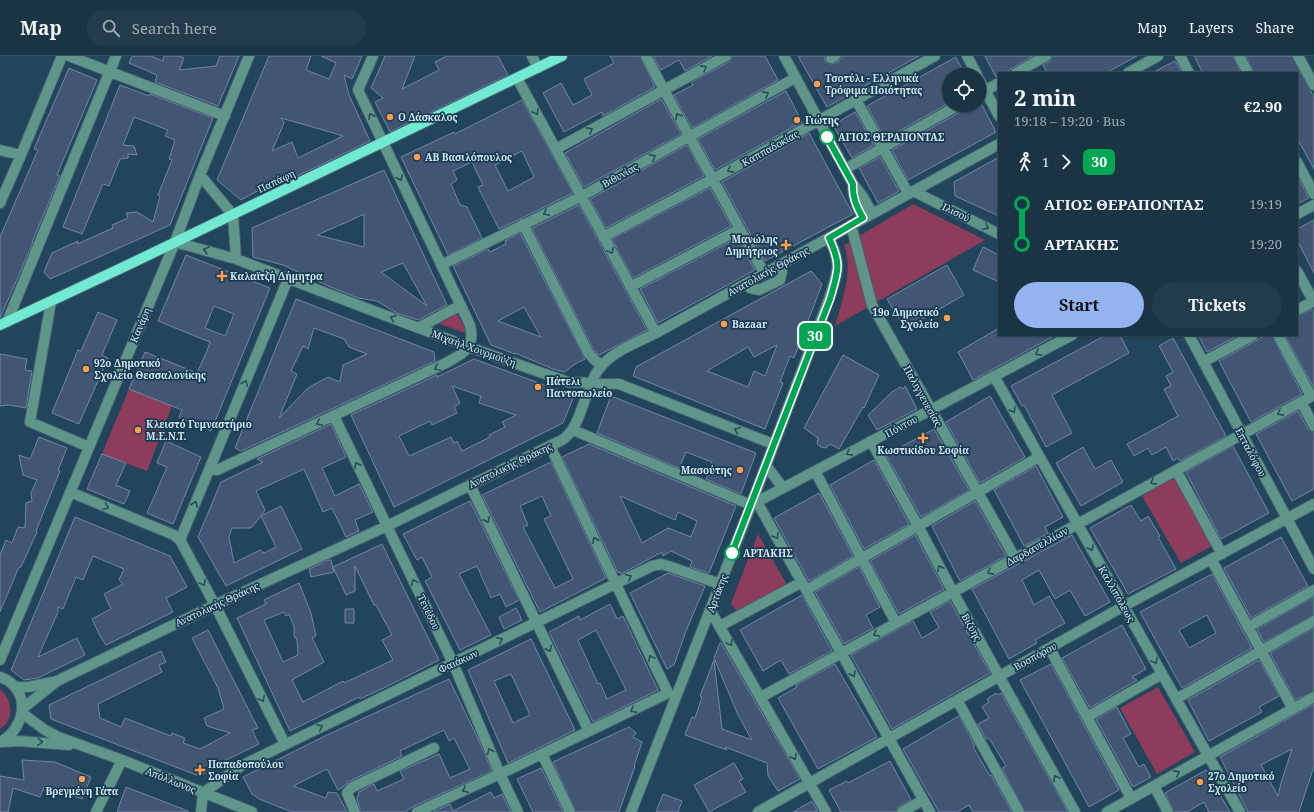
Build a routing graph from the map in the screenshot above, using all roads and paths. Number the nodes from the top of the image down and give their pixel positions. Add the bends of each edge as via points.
1 (116, 56) edge
2 (249, 56) edge
3 (373, 56) edge
4 (532, 56) edge
5 (562, 56) edge
6 (646, 56) edge
7 (726, 56) edge
8 (784, 56) edge
9 (935, 56) edge
10 (967, 56) edge
11 (1046, 56) edge
12 (1158, 56) edge
13 (1180, 56) edge
14 (1239, 56) edge
15 (1298, 56) edge
16 (68, 57) edge
17 (538, 68) junction
18 (973, 68) edge
19 (109, 72) junction
20 (1018, 72) edge
21 (1132, 72) edge
22 (1188, 72) edge
23 (1247, 72) edge
24 (517, 78) junction
25 (795, 78) junction
26 (998, 84) edge
27 (1314, 85) edge
28 (664, 90) junction
29 (986, 90) edge
30 (986, 98) edge
31 (856, 100) junction
32 (947, 112) edge
33 (998, 115) edge
34 (224, 116) junction
35 (818, 121) junction
36 (690, 137) junction
37 (383, 143) junction
38 (998, 145) edge
39 (883, 148) junction
40 (556, 149) junction
41 (0, 150) edge
42 (21, 155) junction
43 (1298, 164) edge
44 (845, 169) junction
45 (200, 175) junction
46 (713, 179) junction
47 (910, 192) junction
48 (1314, 194) edge
49 (582, 196) junction
50 (0, 203) edge
51 (1314, 205) edge
52 (1298, 213) edge
53 (233, 215) junction
54 (867, 216) junction
55 (523, 224) junction
56 (851, 225) junction
57 (740, 229) junction
58 (998, 234) edge
59 (603, 236) junction
60 (829, 238) junction
61 (175, 242) junction
62 (236, 259) junction
63 (441, 265) junction
64 (782, 271) dead end
65 (764, 273) junction
66 (1298, 273) edge
67 (288, 278) junction
68 (630, 287) junction
69 (750, 288) dead end
70 (51, 302) junction
71 (1314, 302) edge
72 (460, 306) junction
73 (1298, 310) edge
74 (3, 324) edge
75 (418, 328) junction
76 (656, 333) junction
77 (1070, 336) edge
78 (1190, 336) edge
79 (1251, 336) edge
80 (1279, 336) edge
81 (469, 347) junction
82 (1203, 362) junction
83 (601, 366) junction
84 (994, 376) junction
85 (590, 383) junction
86 (1313, 395) edge
87 (1301, 402) junction
88 (931, 410) junction
89 (334, 416) junction
90 (1314, 426) edge
91 (573, 430) junction
92 (1242, 434) junction
93 (871, 441) junction
94 (773, 444) junction
95 (550, 446) junction
96 (89, 447) junction
97 (1039, 457) junction
98 (766, 464) junction
99 (210, 469) junction
100 (1176, 470) junction
101 (815, 471) junction
102 (470, 485) junction
103 (783, 488) junction
104 (70, 492) junction
105 (978, 492) junction
106 (754, 503) junction
107 (1314, 504) edge
108 (1287, 519) junction
109 (1077, 524) junction
110 (387, 526) junction
111 (918, 526) junction
112 (180, 540) junction
113 (1222, 554) junction
114 (862, 558) junction
115 (1015, 558) junction
116 (1212, 559) junction
117 (1314, 570) edge
118 (615, 584) junction
119 (720, 584) junction
120 (804, 586) junction
121 (1314, 590) edge
122 (953, 592) junction
123 (215, 605) junction
124 (1124, 606) junction
125 (710, 610) junction
126 (1314, 621) edge
127 (537, 623) junction
128 (896, 623) junction
129 (720, 626) junction
130 (1248, 627) junction
131 (1050, 649) junction
132 (1262, 651) junction
133 (842, 653) junction
134 (0, 660) edge
135 (453, 662) junction
136 (1162, 674) junction
137 (999, 676) junction
138 (0, 677) edge
139 (57, 681) junction
140 (15, 688) junction
141 (672, 694) junction
142 (760, 697) junction
143 (1314, 697) edge
144 (1176, 699) junction
145 (957, 700) junction
146 (1293, 708) junction
147 (22, 711) junction
148 (1087, 717) junction
149 (589, 731) junction
150 (889, 739) junction
151 (1, 742) edge
152 (285, 744) junction
153 (434, 748) dead end
154 (91, 749) junction
155 (542, 754) junction
156 (1208, 756) junction
157 (122, 760) junction
158 (500, 774) junction
159 (809, 783) junction
160 (1154, 786) junction
161 (203, 793) junction
162 (1131, 798) junction
163 (923, 800) junction
164 (771, 809) edge
165 (96, 812) edge
166 (201, 812) edge
167 (252, 812) edge
168 (355, 812) edge
169 (418, 812) edge
170 (518, 812) edge
171 (570, 812) edge
172 (631, 812) edge
173 (758, 812) edge
174 (826, 812) edge
175 (902, 812) edge
176 (930, 812) edge
177 (1019, 812) edge
178 (1075, 812) edge
179 (1107, 812) edge
180 (1168, 812) edge
181 (1240, 812) edge

1 - 19 street
2 - 34 street, Κανάρη
37 -> 3 street via 358,90
4 - 17 street
5 - 17 main road, Παπάφη
6 - 28 street
28 -> 7 street
8 - 25 street
9 - 31 street, Καππαδοκίας
10 - 18 street
11 - 20 street
12 - 21 street
13 - 22 street
14 - 23 street
15 - 27 street
16 - 19 street
16 - 42 street via 40,110
17 - 24 main road, Παπάφη
19 - 34 street
19 - 74 street
24 - 37 main road, Παπάφη
24 -> 40 street
25 - 35 street
36 -> 25 street, Βιθυνίας
26 - 29 street
36 -> 28 street
40 -> 28 street
30 - 33 street
31 - 35 street, Καππαδοκίας
31 - 39 street
32 - 39 street
34 - 45 street, Κανάρη
35 - 44 street
35 -> 46 street, Καππαδοκίας
36 - 46 street
49 -> 36 street, Βιθυνίας
37 - 53 main road, Παπάφη
37 -> 63 street
38 - 47 street, Ανατολικής Θράκης
39 - 44 street
39 - 47 street
40 - 49 street
41 - 42 street
42 - 50 street
43 - 48 street
44 - 54 street via 853,184 855,202
45 - 53 street
45 - 61 street, Κανάρη
46 - 57 street
46 - 59 street, Καππαδοκίας
47 - 54 street, Ανατολικής Θράκης
47 -> 58 street, Ιλισού
49 -> 55 street, Βιθυνίας
49 - 59 street
51 - 52 street
53 - 61 main road, Παπάφη
53 - 62 street
54 - 56 street, Ανατολικής Θράκης
55 - 63 street, Βιθυνίας
55 - 83 street via 590,354
56 - 60 street, Ανατολικής Θράκης
56 - 88 street, Παλιγγενεσίας via 872,305
57 - 65 street
57 - 68 street
59 -> 68 street
60 - 65 street, Ανατολικής Θράκης
60 - 94 street, Αρτάκης via 838,261 830,299
62 -> 61 street, Μιχαήλ Χουρμούζη
61 - 70 main road, Παπάφη
61 - 96 street, Κανάρη
62 - 67 street, Μιχαήλ Χουρμούζη
63 - 72 street
64 - 69 street via 780,280 759,290
65 - 76 street, Ανατολικής Θράκης
66 - 71 street
75 -> 67 street, Μιχαήλ Χουρμούζη
99 -> 67 street
68 - 76 street
70 - 74 main road, Παπάφη
70 - 96 street via 30,422
71 - 73 street
72 - 75 street
72 - 81 street via 470,328 472,339
75 - 81 street, Μιχαήλ Χουρμούζη
76 - 83 street, Ανατολικής Θράκης via 610,357
77 -> 84 street, Πόντου
78 - 82 street, Επταλόφου
79 - 82 street
80 - 86 street
81 - 85 street, Μιχαήλ Χουρμούζη via 568,382
81 -> 89 street via 444,364
82 - 92 street, Επταλόφου
83 - 85 street, Ανατολικής Θράκης
84 - 88 street, Πόντου
84 -> 97 street, Καλλιπόλεως
85 - 91 street, Ανατολικής Θράκης
94 -> 85 street, Μιχαήλ Χουρμούζη via 619,384
86 - 87 street, Δαρδανελλίων
87 - 90 street
87 -> 92 street, Δαρδανελλίων
88 - 93 street, Πόντου
88 - 105 street, Παλιγγενεσίας
89 -> 99 street via 217,470
110 -> 89 street, Τενέδου
91 - 95 street, Ανατολικής Θράκης
91 - 106 street
92 - 100 street, Δαρδανελλίων
92 - 108 street, Επταλόφου
93 -> 101 street, Πόντου
93 - 111 street, Βιζύης
94 - 98 street, Αρτάκης
95 - 102 street, Ανατολικής Θράκης
118 -> 95 street
96 - 104 street, Κανάρη
97 - 105 street
97 - 109 street, Καλλιπόλεως
98 - 103 street
98 - 106 street, Αρτάκης
112 -> 99 street
100 -> 109 street, Δαρδανελλίων
100 - 113 street
101 - 103 street, Πόντου
101 - 114 street
102 - 110 street, Ανατολικής Θράκης
102 -> 127 street
103 - 106 street, Πόντου
104 -> 112 street via 174,535
104 - 134 street, Κανάρη
105 - 111 street
105 - 115 street, Παλιγγενεσίας
106 - 119 street, Αρτάκης
106 -> 120 street
107 - 108 street, Βοσπόρου
108 - 113 street, Βοσπόρου
108 - 117 street, Επταλόφου
109 - 115 street, Δαρδανελλίων
109 -> 124 street, Καλλιπόλεως
110 - 123 street, Ανατολικής Θράκης
135 -> 110 street, Τενέδου
111 - 114 street
122 -> 111 street, Βιζύης
112 -> 123 street
113 - 116 street, Βοσπόρου
114 - 120 street
114 - 128 street
115 -> 122 street, Δαρδανελλίων
116 - 124 street, Βοσπόρου
116 - 130 street
118 -> 119 street, Φαιάκων via 661,564
118 - 127 street, Φαιάκων
141 -> 118 street
119 - 125 street, Αρτάκης
120 - 129 street
120 - 133 street
121 - 130 street
122 - 128 street, Δαρδανελλίων
122 - 137 street, Βιζύης
123 - 139 street, Ανατολικής Θράκης
123 -> 152 street
124 - 131 street, Βοσπόρου
124 -> 136 street, Καλλιπόλεως
125 - 129 street
125 - 141 street, Αρτάκης
126 - 132 street
135 -> 127 street, Φαιάκων
127 -> 149 street
128 -> 133 street, Δαρδανελλίων
129 -> 142 street
130 - 132 street
131 - 137 street, Βοσπόρου
131 - 148 street
132 - 144 street
132 - 146 street
133 - 142 street, Δαρδανελλίων
133 -> 150 street
152 -> 135 street, Φαιάκων
158 -> 135 street, Τενέδου
136 - 144 street, Καλλιπόλεως
136 - 148 street
137 - 145 street, Βοσπόρου
178 -> 137 street, Βιζύης
138 - 140 street
139 - 140 street, Ανατολικής Θράκης
139 - 147 street, Ανατολικής Θράκης
140 - 147 street via 19,694
141 -> 149 street
141 - 172 street, Αρτάκης
142 -> 159 street
143 - 146 street
144 - 156 street, Καλλιπόλεως
145 - 150 street, Βοσπόρου
145 - 177 street
146 - 156 street
147 - 151 street via 16,730
147 - 154 street, Απόλλωνος via 44,730
148 - 162 street
149 - 155 street
150 - 159 street, Βοσπόρου
150 - 163 street
151 -> 154 street, Απόλλωνος via 62,744
152 - 161 street, Φαιάκων via 241,766
153 - 168 street via 351,788 347,793
154 - 157 street, Απόλλωνος
155 - 158 street
155 - 171 street
160 -> 156 street
156 - 181 street, Καλλιπόλεως
157 - 161 street, Απόλλωνος
157 - 165 street
158 -> 169 street
158 - 170 street, Τενέδου
159 - 164 street, Βοσπόρου
159 - 174 street
160 - 162 street
160 - 180 street
161 - 166 street
161 - 167 street, Απόλλωνος
162 - 179 street
163 - 175 street
163 - 176 street
164 - 173 street, Βοσπόρου

